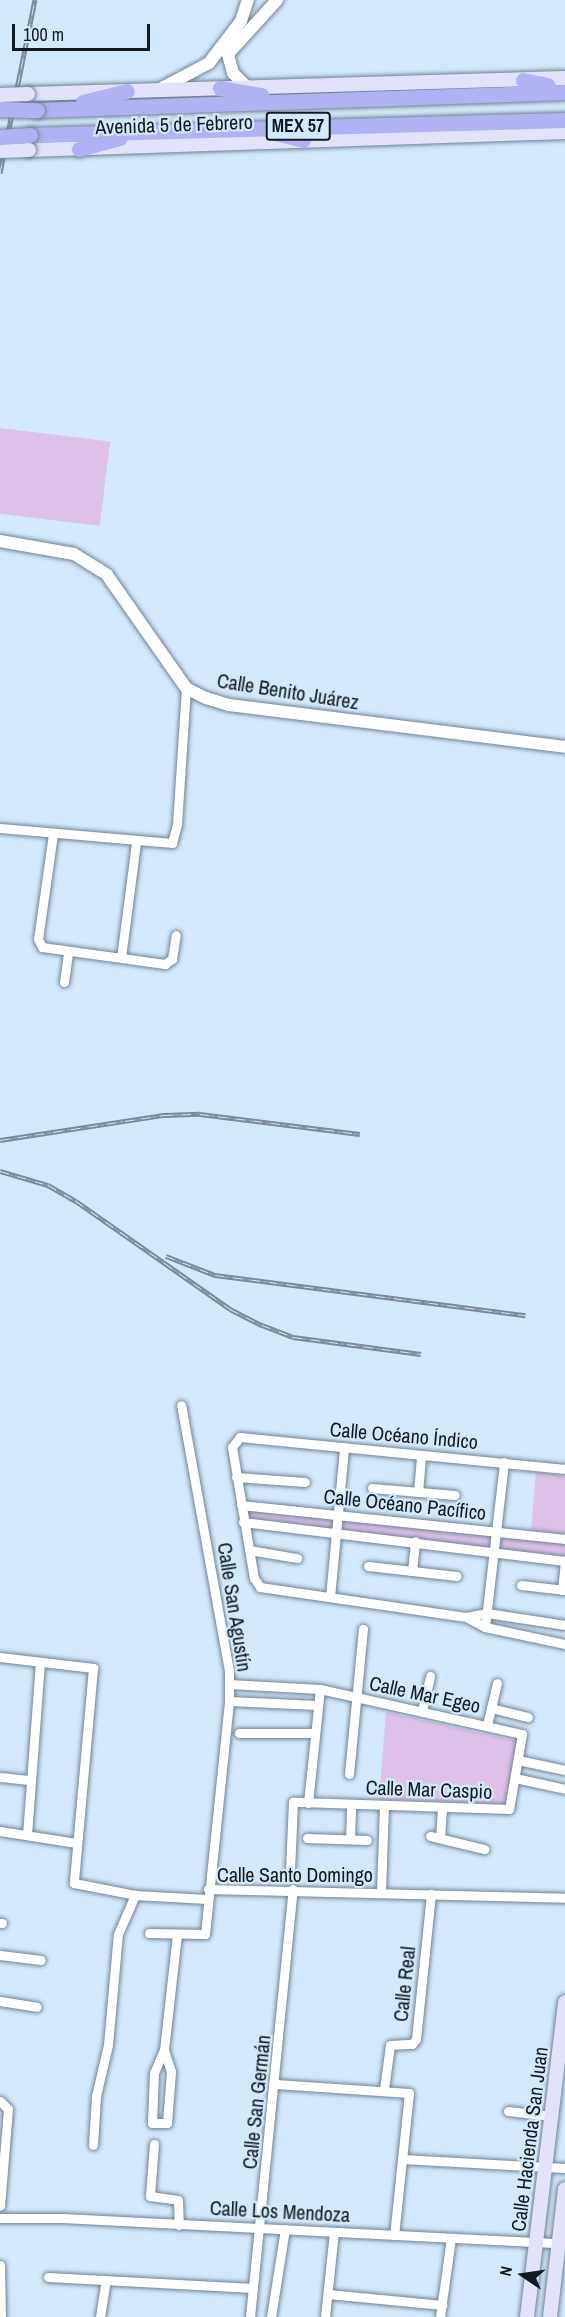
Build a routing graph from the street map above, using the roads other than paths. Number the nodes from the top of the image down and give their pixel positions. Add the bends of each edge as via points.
1 (248, 0) edge
2 (277, 0) edge
3 (565, 78) edge
4 (523, 80) junction
5 (565, 86) edge
6 (220, 88) junction
7 (248, 88) junction
8 (159, 90) junction
9 (127, 91) junction
10 (565, 92) edge
11 (0, 95) edge
12 (294, 101) junction
13 (0, 109) edge
14 (58, 109) junction
15 (565, 120) edge
16 (491, 122) junction
17 (250, 128) junction
18 (148, 131) junction
19 (565, 132) edge
20 (445, 134) junction
21 (0, 137) edge
22 (303, 140) junction
23 (30, 143) junction
24 (79, 149) junction
25 (0, 151) edge
26 (0, 541) edge
27 (186, 688) junction
28 (565, 747) edge
29 (0, 828) edge
30 (53, 834) junction
31 (136, 842) junction
32 (176, 935) dead end
33 (68, 952) junction
34 (121, 958) junction
35 (64, 982) dead end
36 (181, 1405) dead end
37 (344, 1448) junction
38 (421, 1455) junction
39 (504, 1462) junction
40 (565, 1469) edge
41 (236, 1477) junction
42 (305, 1482) dead end
43 (372, 1488) dead end
44 (418, 1492) junction
45 (454, 1495) dead end
46 (241, 1505) junction
47 (338, 1516) junction
48 (243, 1522) junction
49 (495, 1531) junction
50 (337, 1532) junction
51 (565, 1539) edge
52 (415, 1541) junction
53 (249, 1550) junction
54 (493, 1550) junction
55 (297, 1558) dead end
56 (565, 1561) edge
57 (368, 1566) dead end
58 (412, 1571) junction
59 (456, 1576) dead end
60 (521, 1585) dead end
61 (563, 1590) edge
62 (330, 1597) junction
63 (487, 1612) junction
64 (466, 1617) junction
65 (565, 1625) edge
66 (484, 1627) junction
67 (363, 1629) dead end
68 (565, 1644) edge
69 (0, 1657) edge
70 (40, 1662) junction
71 (430, 1676) dead end
72 (497, 1683) dead end
73 (229, 1684) junction
74 (320, 1689) junction
75 (357, 1698) junction
76 (229, 1701) junction
77 (317, 1705) junction
78 (491, 1708) junction
79 (422, 1711) junction
80 (528, 1717) dead end
81 (487, 1725) junction
82 (239, 1733) dead end
83 (314, 1733) junction
84 (522, 1734) joint
85 (518, 1760) junction
86 (565, 1770) edge
87 (349, 1774) dead end
88 (0, 1777) edge
89 (515, 1778) junction
90 (31, 1780) junction
91 (565, 1788) edge
92 (308, 1803) junction
93 (351, 1804) junction
94 (384, 1806) junction
95 (442, 1808) junction
96 (0, 1831) edge
97 (27, 1835) junction
98 (430, 1836) dead end
99 (307, 1838) dead end
100 (440, 1838) junction
101 (350, 1839) junction
102 (367, 1840) dead end
103 (76, 1843) junction
104 (484, 1849) dead end
105 (290, 1871) dead end
106 (293, 1889) junction
107 (381, 1892) junction
108 (208, 1894) junction
109 (431, 1894) junction
110 (135, 1895) junction
111 (565, 1898) edge
112 (150, 1933) dead end
113 (177, 1935) junction
114 (0, 1955) edge
115 (41, 1960) dead end
116 (0, 2001) edge
117 (565, 2002) edge
118 (37, 2007) dead end
119 (164, 2050) junction
120 (276, 2084) junction
121 (153, 2087) junction
122 (170, 2088) junction
123 (384, 2089) junction
124 (0, 2101) edge
125 (508, 2112) dead end
126 (551, 2116) junction
127 (154, 2144) dead end
128 (93, 2145) dead end
129 (402, 2159) junction
130 (2, 2167) edge
131 (546, 2167) junction
132 (565, 2168) edge
133 (565, 2189) edge
134 (0, 2206) edge
135 (0, 2218) edge
136 (178, 2225) junction
137 (261, 2228) junction
138 (285, 2229) junction
139 (334, 2232) junction
140 (394, 2235) junction
141 (451, 2238) junction
142 (537, 2242) junction
143 (559, 2243) junction
144 (0, 2265) edge
145 (48, 2277) dead end
146 (106, 2281) junction
147 (253, 2288) junction
148 (328, 2294) junction
149 (442, 2305) junction
150 (1, 2317) edge
151 (100, 2317) edge
152 (250, 2317) edge
153 (271, 2317) edge
154 (325, 2317) edge
155 (440, 2317) edge
156 (527, 2317) edge
157 (550, 2317) edge

1 - 8 street via 241,21 209,63
2 - 7 street via 228,54 233,73
3 - 4 main road, Avenida 5 de Febrero
4 - 5 highway
4 - 7 main road, Avenida 5 de Febrero
6 - 7 main road, Avenida 5 de Febrero
6 - 8 main road, Avenida 5 de Febrero
6 - 12 highway
8 - 9 main road, Avenida 5 de Febrero
9 - 11 main road, Avenida 5 de Febrero, bridge
9 - 14 highway
10 - 12 highway, Avenida 5 de Febrero / MEX 57
12 - 14 highway, Avenida 5 de Febrero / MEX 57
13 - 14 highway, Avenida 5 de Febrero / MEX 57, bridge
15 - 16 highway, Avenida 5 de Febrero / MEX 57
16 - 17 highway, Avenida 5 de Febrero / MEX 57
16 - 20 highway
17 - 18 highway, Avenida 5 de Febrero / MEX 57
17 - 22 highway
18 - 23 highway, Avenida 5 de Febrero / MEX 57
18 - 24 highway
19 - 20 main road, Avenida 5 de Febrero
20 - 22 main road, Avenida 5 de Febrero
21 - 23 highway, Avenida 5 de Febrero / MEX 57, bridge
22 - 24 main road, Avenida 5 de Febrero
23 - 24 main road, Avenida 5 de Febrero
23 - 25 main road, Avenida 5 de Febrero, bridge
26 - 27 street via 65,551 86,559 107,575
27 - 28 street, Calle Benito Juárez via 229,705
27 - 31 street via 177,824 172,843
29 - 30 street
30 - 31 street
30 - 33 street via 38,939 48,950
31 - 34 street
32 - 34 street via 172,959 165,964
33 - 34 street
33 - 35 street
36 - 73 street, Calle San Agustín
37 - 38 street, Calle Océano Índico
37 - 41 street, Calle Océano Índico via 240,1437 232,1447
37 - 47 street
38 - 39 street, Calle Océano Índico
38 - 44 street
39 - 40 street, Calle Océano Índico
39 - 49 street
41 - 42 street
41 - 46 street
43 - 44 street
44 - 45 street
46 - 47 street, Calle Océano Pacífico
46 - 48 street
47 - 49 street, Calle Océano Pacífico
47 - 50 street
48 - 50 street, Calle Océano Pacífico
48 - 53 street
49 - 51 street, Calle Océano Pacífico
49 - 54 street
50 - 52 street, Calle Océano Pacífico
50 - 62 street
52 - 54 street, Calle Océano Pacífico
52 - 58 street
53 - 55 street
53 - 62 street via 254,1578 260,1587
54 - 56 street, Calle Océano Pacífico
54 - 63 street
56 - 61 street
57 - 58 street
58 - 59 street
60 - 61 street
62 - 64 street
63 - 64 street
63 - 65 street
63 - 66 street
64 - 66 street
66 - 68 street
67 - 75 street
69 - 70 street
70 - 90 street
70 - 103 street via 93,1668
71 - 79 street
72 - 78 street
73 - 74 street, Calle Mar Egeo
73 - 76 street, Calle San Agustín
74 - 75 street, Calle Mar Egeo
74 - 77 street
75 - 79 street, Calle Mar Egeo
75 - 87 street
76 - 77 street
76 - 108 street, Calle San Agustín
77 - 83 street
78 - 80 street
78 - 81 street
79 - 81 street, Calle Mar Egeo
81 - 84 street, Calle Mar Egeo
82 - 83 street
83 - 92 street
84 - 85 street, Calle Mar Caspio
85 - 86 street
85 - 89 street, Calle Mar Caspio
88 - 90 street
89 - 91 street
89 - 95 street, Calle Mar Caspio via 509,1809
90 - 97 street
92 - 93 street, Calle Mar Caspio
92 - 105 street via 291,1805
93 - 94 street, Calle Mar Caspio
93 - 101 street
94 - 95 street, Calle Mar Caspio
94 - 107 street
95 - 100 street
96 - 97 street
97 - 103 street
98 - 100 street
99 - 101 street
100 - 104 street
101 - 102 street
103 - 110 street, Calle Santo Domingo via 73,1880 77,1886
106 - 107 street, Calle Santo Domingo
106 - 108 street, Calle Santo Domingo
106 - 120 street, Calle San Germán
107 - 109 street, Calle Santo Domingo
108 - 110 street, Calle Santo Domingo
108 - 113 street, Calle San Agustín via 204,1935
109 - 111 street, Calle Santo Domingo
109 - 123 street, Calle Real via 416,2039 412,2044 390,2045
110 - 128 street via 118,1934 108,2045 96,2096
112 - 113 street
113 - 119 street
114 - 115 street
116 - 118 street
117 - 126 main road, Calle Hacienda San Juan
119 - 121 street via 155,2067
119 - 122 street via 171,2067
120 - 123 street
120 - 137 street, Calle San Germán
121 - 122 street
121 - 122 street via 150,2122 159,2124 168,2122
123 - 129 street via 410,2093
124 - 130 street via 8,2109
125 - 126 street
126 - 131 main road, Calle Hacienda San Juan
127 - 136 street via 150,2196 178,2200
129 - 131 street
129 - 140 street
130 - 134 street
131 - 132 street
131 - 142 main road, Calle Hacienda San Juan
133 - 143 main road
135 - 136 street, Calle Los Mendoza
136 - 137 street, Calle Los Mendoza
137 - 138 street, Calle Los Mendoza
137 - 147 street, Calle San Germán
138 - 139 street, Calle Los Mendoza
138 - 153 street
139 - 140 street, Calle Los Mendoza
139 - 148 street
140 - 141 street, Calle Los Mendoza
141 - 142 street, Calle Los Mendoza
141 - 149 street
142 - 143 street, Calle Los Mendoza
142 - 156 main road, Calle Hacienda San Juan
143 - 157 main road
144 - 150 street
145 - 146 street
146 - 147 street
146 - 151 street
147 - 152 street, Calle San Germán
148 - 149 street
148 - 154 street
149 - 155 street

